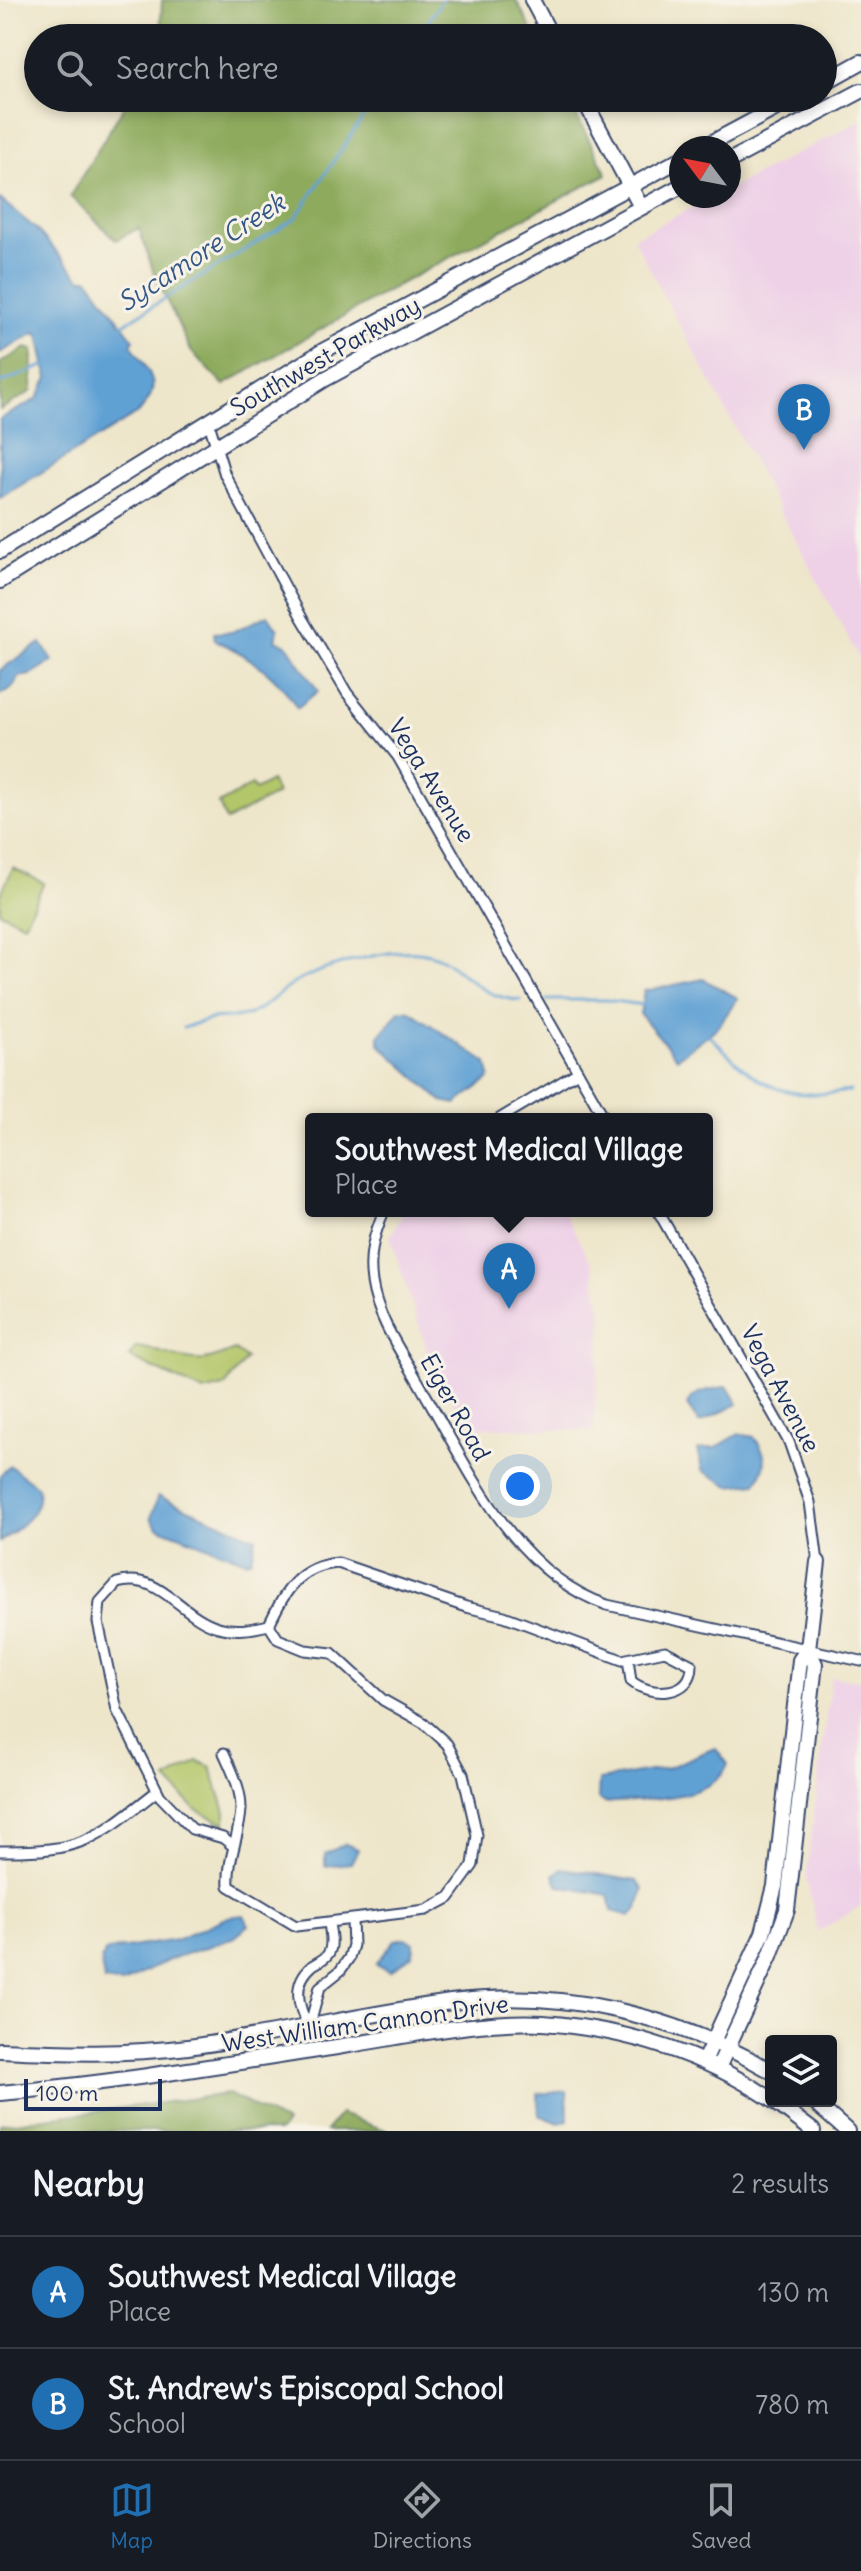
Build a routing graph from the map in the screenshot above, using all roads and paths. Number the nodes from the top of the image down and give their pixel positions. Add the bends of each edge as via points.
1 (532, 0) edge
2 (545, 24) edge
3 (861, 62) edge
4 (845, 71) junction
5 (837, 75) edge
6 (859, 92) edge
7 (837, 104) edge
8 (590, 112) edge
9 (769, 112) edge
10 (821, 112) edge
11 (724, 136) edge
12 (741, 155) edge
13 (669, 166) edge
14 (630, 187) junction
15 (669, 192) edge
16 (641, 207) junction
17 (208, 420) junction
18 (217, 444) junction
19 (0, 551) edge
20 (0, 581) edge
21 (578, 1072) junction
22 (509, 1113) edge
23 (602, 1113) edge
24 (382, 1217) edge
25 (661, 1217) edge
26 (818, 1562) joint
27 (269, 1625) junction
28 (808, 1649) junction
29 (628, 1659) junction
30 (861, 1661) edge
31 (224, 1753) dead end
32 (157, 1791) junction
33 (233, 1846) junction
34 (0, 1851) edge
35 (352, 1921) junction
36 (329, 1923) junction
37 (309, 2028) junction
38 (713, 2041) junction
39 (728, 2048) junction
40 (0, 2050) edge
41 (309, 2051) junction
42 (704, 2061) junction
43 (718, 2068) junction
44 (765, 2068) edge
45 (0, 2093) edge
46 (765, 2095) edge
47 (782, 2107) edge
48 (820, 2107) edge
49 (813, 2131) edge
50 (847, 2131) edge

1 - 2 main road
3 - 4 main road
4 - 5 main road
4 - 6 main road
6 - 7 main road
8 - 14 main road
9 - 11 main road
10 - 12 main road
13 - 14 main road, Southwest Parkway
14 - 16 main road
14 - 17 main road, Southwest Parkway via 392,312
15 - 16 main road, Southwest Parkway
16 - 18 main road, Southwest Parkway
17 - 18 street, Vega Avenue
17 - 19 main road, Southwest Parkway
18 - 20 main road, Southwest Parkway
18 - 21 street, Vega Avenue via 225,475 302,618 347,693 398,757
21 - 22 street
21 - 23 street, Vega Avenue
24 - 28 street, Eiger Road via 370,1260 380,1313 476,1484 533,1556 568,1587 607,1605
25 - 26 street, Vega Avenue via 789,1442 810,1502
26 - 28 main road, Vega Avenue
27 - 29 street via 296,1580 317,1565 338,1563
27 - 32 street via 248,1630 218,1627 141,1580 107,1590 98,1622 117,1710
27 - 35 street via 278,1639 332,1653 383,1700 424,1723 447,1744 463,1774 477,1835 473,1865 462,1882 449,1898 426,1910
28 - 30 street, Eiger Road
28 - 38 main road, Vega Avenue via 800,1660 772,1898 763,1933
28 - 39 main road, Vega Avenue via 815,1664 791,1892 781,1931
29 - 29 street via 665,1651 692,1665 692,1674 683,1686 663,1694 642,1690 631,1681
31 - 33 street via 240,1799
32 - 33 street via 192,1829
32 - 34 street via 95,1838 68,1848
33 - 36 street via 229,1886 296,1926
35 - 36 street
35 - 37 street via 349,1958 320,1987
36 - 37 street via 328,1954 305,1973 299,1987 298,2007
37 - 38 main road, West William Cannon Drive via 453,2002 544,2000 630,2012
37 - 40 main road, West William Cannon Drive via 134,2052
37 - 41 main road
38 - 39 main road, West William Cannon Drive
38 - 42 main road, Vega Avenue
39 - 43 main road, Vega Avenue
39 - 44 main road, West William Cannon Drive
41 - 42 main road, West William Cannon Drive via 442,2030 540,2022 621,2033
41 - 45 main road, West William Cannon Drive via 88,2086
42 - 43 main road, West William Cannon Drive
43 - 46 main road, West William Cannon Drive
47 - 49 main road, West William Cannon Drive
48 - 50 main road

